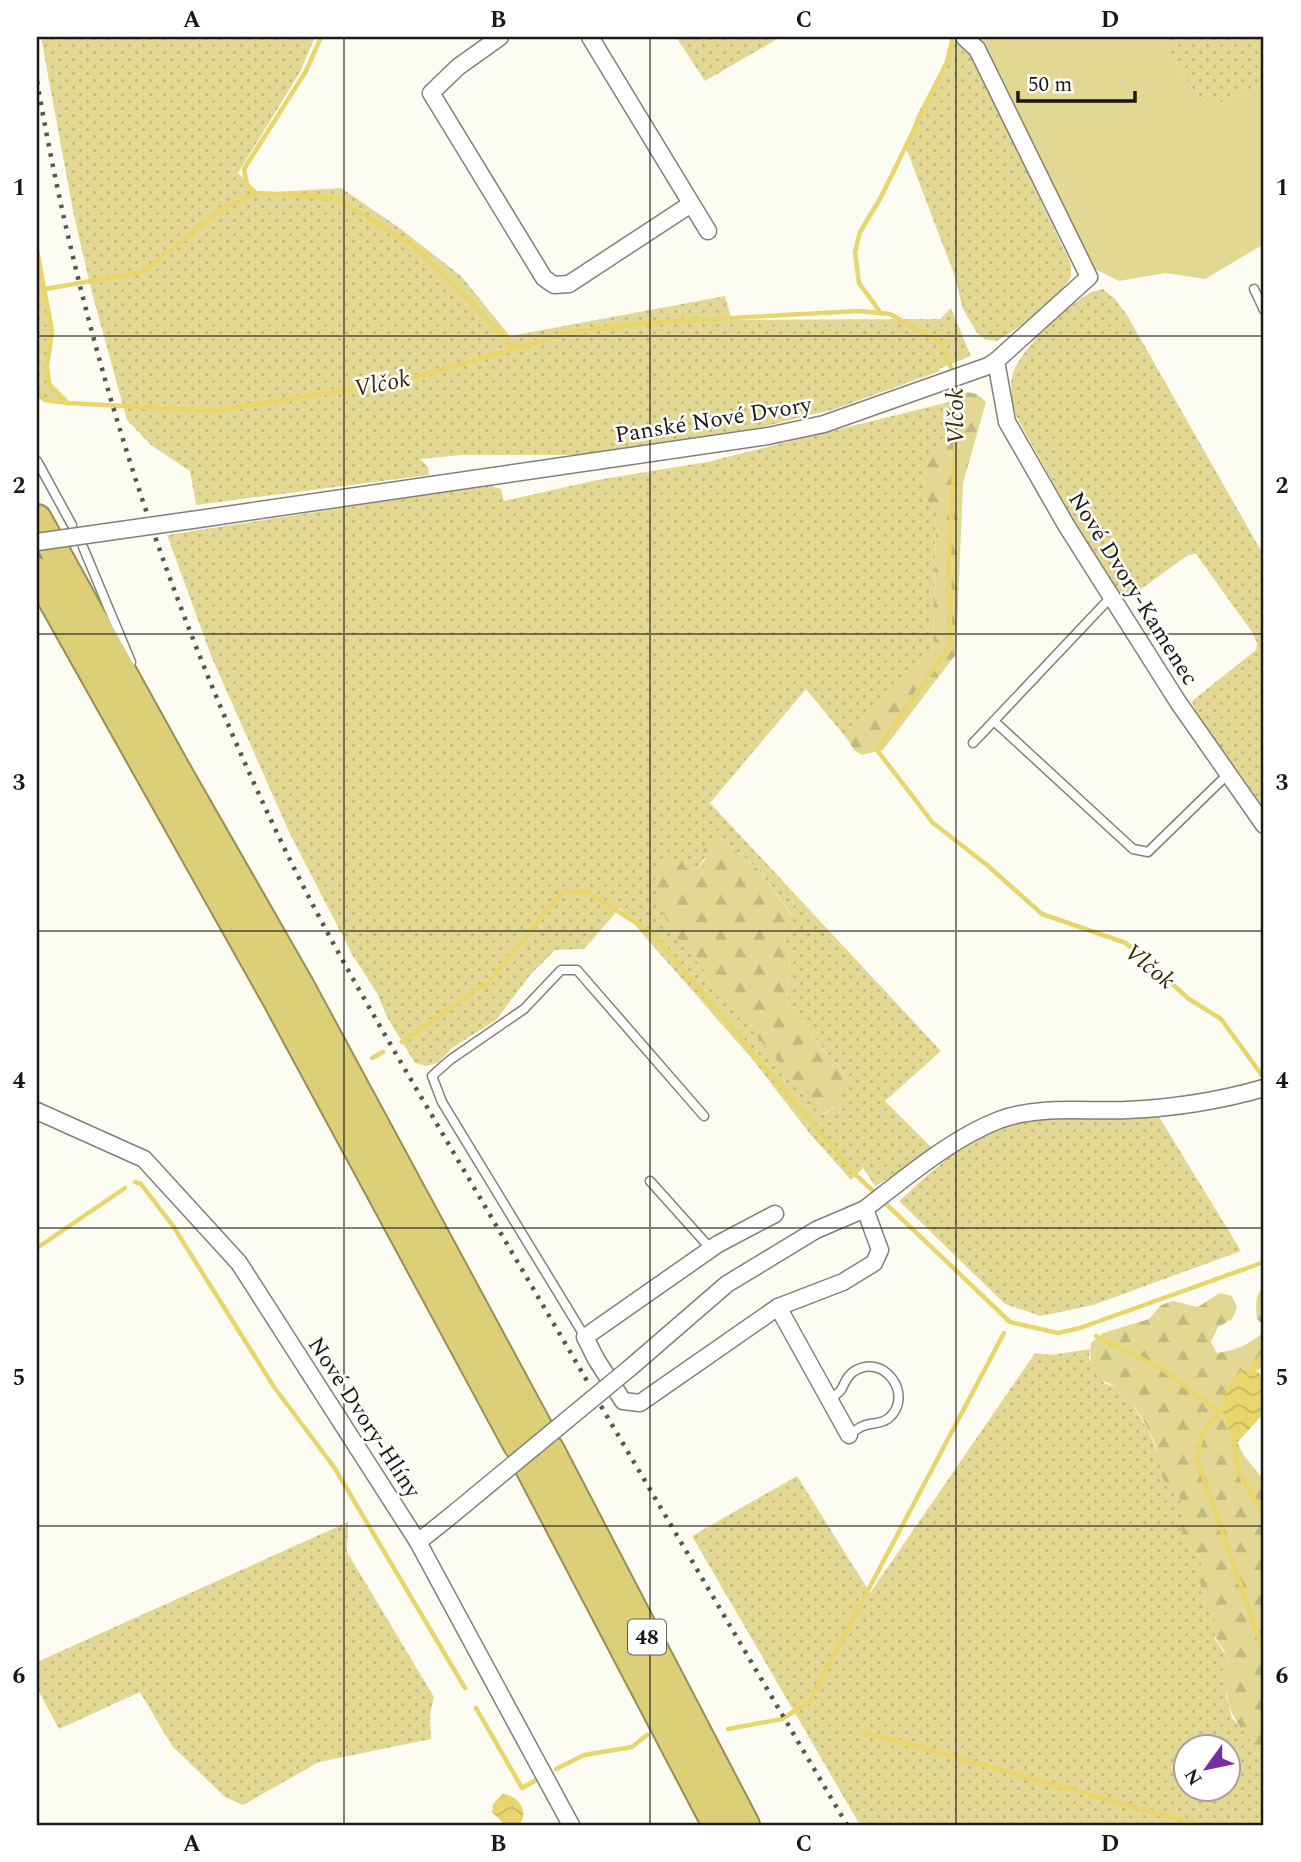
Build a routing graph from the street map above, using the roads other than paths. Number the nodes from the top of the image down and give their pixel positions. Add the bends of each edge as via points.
1 (500, 37) edge
2 (590, 37) edge
3 (964, 37) edge
4 (691, 204) junction
5 (708, 230) dead end
6 (1254, 289) dead end
7 (1264, 310) edge
8 (996, 361) junction
9 (37, 461) edge
10 (37, 519) edge
11 (72, 525) dead end
12 (37, 542) edge
13 (83, 547) dead end
14 (37, 572) edge
15 (1111, 597) junction
16 (136, 673) dead end
17 (141, 685) dead end
18 (994, 721) junction
19 (973, 743) dead end
20 (177, 772) junction
21 (1228, 774) junction
22 (1264, 825) edge
23 (1264, 1088) edge
24 (37, 1111) edge
25 (704, 1116) dead end
26 (650, 1181) dead end
27 (868, 1206) junction
28 (775, 1214) dead end
29 (711, 1249) junction
30 (778, 1307) junction
31 (585, 1337) junction
32 (828, 1400) junction
33 (849, 1435) joint
34 (534, 1447) junction
35 (418, 1542) junction
36 (571, 1825) edge
37 (717, 1825) edge
38 (745, 1825) edge

1 - 4 street via 431,93 544,278 554,285 569,284
2 - 4 street
3 - 8 street, Panské Nové Dvory via 976,49 1089,277
4 - 5 street
6 - 7 lane
8 - 12 street, Panské Nové Dvory, bridge via 824,424 768,436
8 - 15 street, Nové Dvory-Kamenec via 1007,422
9 - 11 lane
10 - 20 highway
13 - 16 lane
14 - 34 highway
15 - 18 lane
15 - 21 street, Nové Dvory-Kamenec
17 - 20 lane
18 - 19 lane
18 - 21 lane via 1140,851 1148,852
20 - 34 highway via 300,987
21 - 22 street, Nové Dvory-Kamenec
23 - 27 street via 1194,1104 1027,1113 1000,1119 972,1133
24 - 35 street, Nové Dvory-Hlíny via 145,1159 239,1262
25 - 31 lane via 577,970 561,970 524,1009 432,1076 442,1102
26 - 29 lane
27 - 30 street via 880,1250 874,1263 844,1282
27 - 35 street, bridge via 816,1230 727,1284
28 - 29 street
29 - 31 street
30 - 31 street via 640,1403 623,1401
30 - 32 street
32 - 33 street
32 - 33 lane via 863,1367 875,1367 894,1379 899,1401 894,1412 887,1420
34 - 37 highway, 48
34 - 38 highway, 48
35 - 36 street, Nové Dvory-Hlíny

